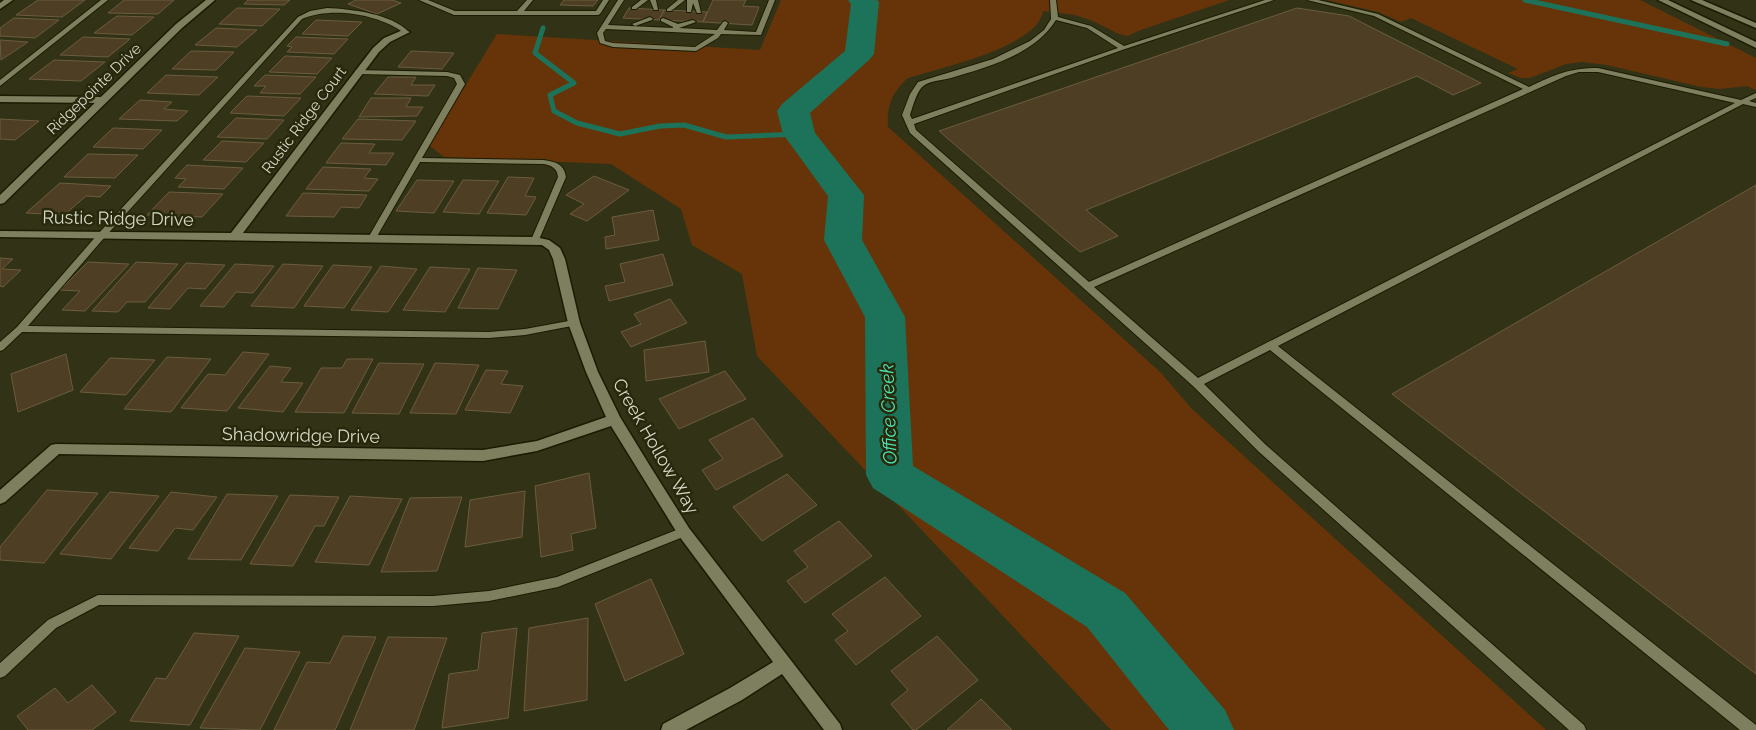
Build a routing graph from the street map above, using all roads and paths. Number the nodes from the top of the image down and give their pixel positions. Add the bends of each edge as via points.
1 (9, 0) edge
2 (105, 0) edge
3 (211, 0) edge
4 (422, 0) edge
5 (530, 0) edge
6 (606, 0) edge
7 (621, 0) edge
8 (645, 0) edge
9 (649, 0) edge
10 (653, 0) edge
11 (684, 0) edge
12 (690, 0) edge
13 (695, 0) edge
14 (772, 0) edge
15 (1053, 0) edge
16 (1271, 0) edge
17 (1310, 0) edge
18 (1662, 0) edge
19 (1695, 0) edge
20 (0, 7) edge
21 (634, 8) dead end
22 (645, 9) dead end
23 (656, 9) dead end
24 (669, 10) dead end
25 (678, 10) dead end
26 (689, 11) dead end
27 (699, 12) dead end
28 (520, 13) junction
29 (628, 18) dead end
30 (1055, 18) junction
31 (650, 19) dead end
32 (664, 20) dead end
33 (684, 21) dead end
34 (693, 22) dead end
35 (725, 23) dead end
36 (635, 24) junction
37 (674, 26) junction
38 (1756, 26) edge
39 (604, 27) junction
40 (406, 32) joint
41 (720, 33) junction
42 (1756, 45) edge
43 (1123, 48) junction
44 (359, 72) junction
45 (0, 84) edge
46 (1530, 90) junction
47 (1756, 95) edge
48 (0, 99) edge
49 (102, 100) junction
50 (1744, 101) junction
51 (1756, 105) edge
52 (909, 123) junction
53 (418, 160) junction
54 (0, 201) edge
55 (0, 234) edge
56 (101, 236) junction
57 (235, 236) junction
58 (372, 238) junction
59 (535, 240) junction
60 (1088, 286) junction
61 (574, 323) junction
62 (20, 329) junction
63 (1270, 345) junction
64 (0, 348) edge
65 (1197, 383) junction
66 (614, 419) junction
67 (0, 498) edge
68 (684, 532) junction
69 (783, 664) junction
70 (0, 672) edge
71 (669, 730) edge
72 (834, 730) edge
73 (1579, 730) edge
74 (1751, 730) edge

1 - 20 street
2 - 45 lane
3 - 49 street, Ridgepointe Drive
4 - 28 lane via 454,13
5 - 28 lane
6 - 28 lane via 598,13
7 - 39 lane
8 - 21 lane
9 - 22 lane
10 - 23 lane
11 - 24 lane
11 - 25 lane
12 - 26 lane
13 - 27 lane
14 - 41 lane via 759,34
15 - 30 lane
16 - 43 lane
17 - 46 lane via 1376,15
18 - 42 street
19 - 38 street
29 - 36 lane
30 - 43 lane via 1089,27
30 - 52 lane via 1043,35 1023,49 921,84 906,115
31 - 36 lane
32 - 37 lane
33 - 37 lane
34 - 37 lane
35 - 41 lane
36 - 37 lane
36 - 39 lane
37 - 41 lane
39 - 41 lane via 600,39 613,45 696,49
40 - 44 street, Rustic Ridge Court via 387,40
40 - 56 lane via 388,22 340,11 316,12 300,18
43 - 52 lane
44 - 53 lane via 447,74 460,80 461,84
44 - 57 street, Rustic Ridge Court
46 - 50 lane via 1563,74 1598,70
46 - 60 lane
47 - 50 lane
48 - 49 street
49 - 54 street, Ridgepointe Drive
50 - 51 lane
50 - 63 lane
52 - 60 lane via 913,131
53 - 58 lane
53 - 59 lane via 544,162 558,166 562,177
55 - 56 street, Rustic Ridge Drive
56 - 57 street, Rustic Ridge Drive
56 - 62 lane
57 - 58 street, Creek Hollow Way
58 - 59 street, Creek Hollow Way
59 - 61 street, Creek Hollow Way via 554,248
60 - 65 lane
61 - 62 lane via 489,335
61 - 66 street, Creek Hollow Way
62 - 64 lane
63 - 65 lane
63 - 74 lane
65 - 73 lane via 1262,448
66 - 67 street, Shadowridge Drive via 573,436 527,449 489,455 56,449
66 - 68 street, Creek Hollow Way
68 - 69 street, Creek Hollow Way
68 - 70 lane via 558,582 489,596 434,601 98,600 52,624
69 - 71 street
69 - 72 street, Creek Hollow Way

